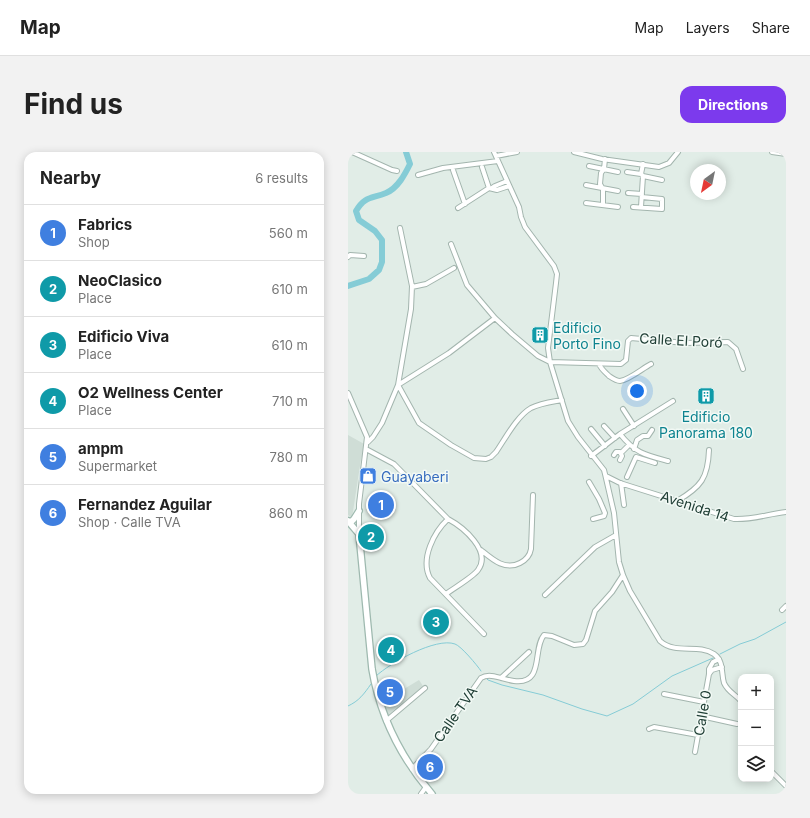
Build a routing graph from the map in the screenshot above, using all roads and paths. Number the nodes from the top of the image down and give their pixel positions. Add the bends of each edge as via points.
1 (352, 152) edge
2 (518, 152) edge
3 (574, 152) edge
4 (678, 152) edge
5 (772, 152) edge
6 (495, 154) edge
7 (786, 154) edge
8 (605, 159) junction
9 (498, 161) junction
10 (643, 164) junction
11 (589, 166) dead end
12 (482, 167) dead end
13 (604, 169) junction
14 (453, 170) dead end
15 (397, 171) dead end
16 (618, 172) dead end
17 (627, 172) dead end
18 (418, 175) dead end
19 (642, 175) junction
20 (662, 180) dead end
21 (508, 184) junction
22 (586, 185) dead end
23 (490, 188) junction
24 (603, 189) junction
25 (618, 190) dead end
26 (628, 193) dead end
27 (642, 195) junction
28 (586, 203) dead end
29 (465, 204) junction
30 (603, 205) junction
31 (618, 207) dead end
32 (633, 207) dead end
33 (458, 208) dead end
34 (641, 208) junction
35 (400, 228) dead end
36 (451, 244) dead end
37 (364, 256) dead end
38 (348, 257) edge
39 (454, 268) dead end
40 (412, 287) junction
41 (495, 318) junction
42 (550, 362) junction
43 (599, 364) junction
44 (651, 364) dead end
45 (743, 369) dead end
46 (398, 385) junction
47 (348, 393) edge
48 (562, 400) junction
49 (673, 401) dead end
50 (623, 409) dead end
51 (604, 426) dead end
52 (634, 426) junction
53 (591, 429) dead end
54 (652, 430) dead end
55 (366, 432) junction
56 (377, 432) junction
57 (620, 434) junction
58 (615, 438) junction
59 (368, 442) junction
60 (628, 445) junction
61 (605, 446) junction
62 (366, 449) junction
63 (634, 449) junction
64 (709, 450) dead end
65 (621, 453) junction
66 (614, 454) dead end
67 (591, 456) junction
68 (620, 460) dead end
69 (654, 461) junction
70 (668, 462) dead end
71 (606, 476) junction
72 (627, 477) dead end
73 (589, 482) dead end
74 (621, 483) junction
75 (533, 495) dead end
76 (677, 501) junction
77 (624, 505) dead end
78 (359, 511) junction
79 (786, 512) edge
80 (448, 519) junction
81 (593, 520) dead end
82 (348, 521) edge
83 (359, 534) junction
84 (616, 535) junction
85 (481, 550) junction
86 (623, 575) junction
87 (446, 594) junction
88 (545, 595) dead end
89 (786, 606) edge
90 (782, 610) dead end
91 (484, 634) dead end
92 (529, 652) dead end
93 (719, 658) junction
94 (722, 667) junction
95 (709, 674) junction
96 (501, 678) junction
97 (424, 688) dead end
98 (664, 694) dead end
99 (738, 699) edge
100 (704, 702) junction
101 (701, 716) junction
102 (386, 721) junction
103 (737, 724) dead end
104 (649, 729) dead end
105 (698, 735) junction
106 (695, 752) dead end
107 (412, 769) junction
108 (774, 774) edge
109 (786, 786) edge
110 (426, 787) junction
111 (421, 794) edge
112 (432, 794) edge

1 - 15 street
2 - 6 street
3 - 8 street
4 - 10 street via 663,166
5 - 7 street
6 - 9 street
8 - 10 street
8 - 13 street
9 - 18 street via 444,168
9 - 21 street
10 - 19 street
11 - 13 street
12 - 23 street
13 - 16 street
13 - 24 street via 600,184
14 - 29 street
17 - 19 street
19 - 20 street
19 - 27 street
21 - 23 street via 497,190
21 - 42 street via 525,227 554,266 557,274 554,316 548,348
22 - 24 street
23 - 29 street
24 - 25 street
24 - 30 street
26 - 27 street
27 - 34 street
27 - 34 street via 662,199 662,209
28 - 30 street
29 - 33 street
30 - 31 street
32 - 34 street
35 - 40 street
36 - 41 street via 467,285
37 - 38 street
39 - 40 street via 426,284
40 - 46 street via 411,309
41 - 42 street via 538,356
41 - 46 street via 449,353
42 - 43 street, Calle El Poró
42 - 48 street
43 - 44 street via 610,376 621,381
43 - 45 street, Calle El Poró via 621,364 625,361 628,341 631,338 685,343 728,342 736,349
46 - 48 street via 418,423 480,460 491,457 519,419 530,409
46 - 56 street via 386,417
47 - 55 street
48 - 67 street via 568,421
49 - 52 street
50 - 52 street
51 - 58 street
52 - 57 street
53 - 61 street
54 - 63 street via 648,436 639,438
55 - 56 street
55 - 59 street
56 - 59 street
57 - 58 street
57 - 60 street
58 - 61 street
59 - 62 street
60 - 63 street
60 - 65 street
61 - 67 street
62 - 78 street
62 - 80 street via 394,464
63 - 69 street
64 - 76 street via 708,469 699,485
65 - 66 street via 618,451
65 - 68 street
67 - 71 street
69 - 70 street
69 - 72 street via 636,457
71 - 74 street, Avenida 14
71 - 84 street
73 - 81 street via 605,513 604,516
74 - 76 street, Avenida 14
74 - 77 street
75 - 85 street via 531,549 524,560 516,565 504,565
76 - 79 street, Avenida 14 via 734,519 746,520
78 - 82 main road via 351,522
78 - 83 street
80 - 85 street
80 - 87 street via 434,537 426,568 430,578
82 - 83 main road
83 - 102 main road via 372,669
84 - 86 street
84 - 88 street via 595,547
85 - 87 street via 479,569
86 - 93 street via 658,639 664,645 672,648 707,650
86 - 96 street, Calle TVA via 595,611 583,644 574,645 552,636 544,636 539,646 535,671 530,677 517,681
87 - 91 street
89 - 90 street
92 - 96 street
93 - 94 street
93 - 95 street, Calle 0 via 708,669
94 - 95 street, Calle 0 via 712,670
94 - 99 street via 726,687
95 - 100 street, Calle 0
96 - 107 street, Calle TVA via 488,675 481,678 431,749
97 - 102 street
98 - 100 street
100 - 101 street, Calle 0
101 - 103 street
101 - 105 street, Calle 0
102 - 107 main road
104 - 105 street via 654,727
105 - 106 street, Calle 0
107 - 110 main road
108 - 109 street
110 - 111 street
110 - 112 main road

